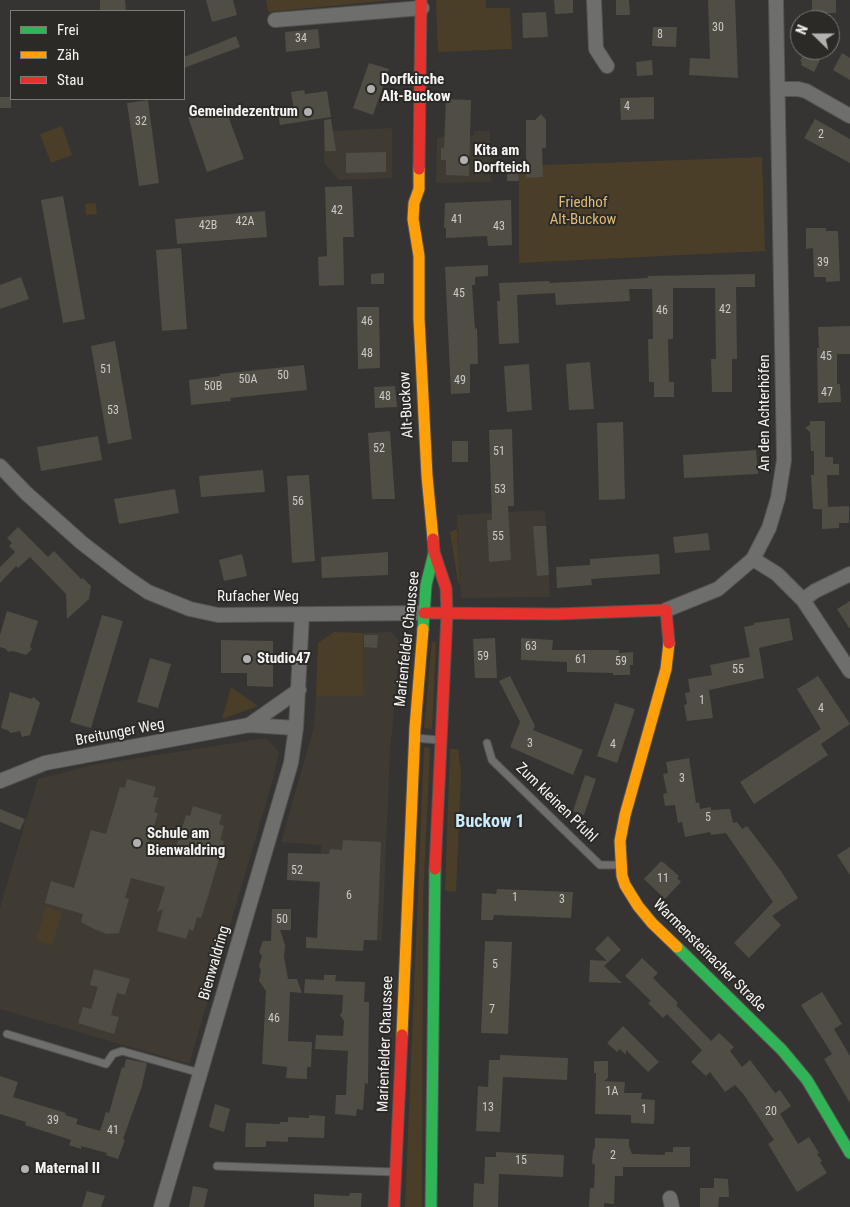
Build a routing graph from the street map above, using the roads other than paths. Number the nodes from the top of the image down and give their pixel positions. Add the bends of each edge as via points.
1 (594, 0) edge
2 (776, 0) edge
3 (422, 4) edge
4 (275, 20) dead end
5 (606, 66) dead end
6 (778, 89) junction
7 (850, 116) edge
8 (418, 189) junction
9 (419, 256) junction
10 (0, 466) edge
11 (434, 552) junction
12 (754, 559) junction
13 (850, 574) edge
14 (803, 600) junction
15 (666, 610) junction
16 (424, 613) junction
17 (302, 614) junction
18 (447, 614) junction
19 (850, 671) edge
20 (299, 690) junction
21 (250, 725) junction
22 (296, 728) junction
23 (414, 738) junction
24 (441, 740) junction
25 (487, 743) dead end
26 (0, 781) edge
27 (620, 865) junction
28 (7, 1034) dead end
29 (200, 1073) junction
30 (850, 1153) edge
31 (217, 1166) dead end
32 (395, 1172) junction
33 (161, 1207) edge
34 (394, 1207) edge
35 (430, 1207) edge

1 - 5 street via 596,49
2 - 6 street, An den Achterhöfen
3 - 4 street, Alt-Buckow
3 - 8 main road, Alt-Buckow
6 - 7 street via 806,91
6 - 12 street, An den Achterhöfen via 784,460 770,528
8 - 9 main road, Alt-Buckow via 413,219
8 - 9 main road, Alt-Buckow via 425,203
9 - 11 main road, Alt-Buckow via 424,421
10 - 17 street, Rufacher Weg via 82,543 148,592 190,610 218,615
11 - 16 main road, Marienfelder Chaussee via 426,585
11 - 18 main road, Marienfelder Chaussee via 446,588
12 - 14 street via 777,574
12 - 15 street, An den Achterhöfen via 718,589
13 - 14 street
14 - 19 street
15 - 18 main road, An den Achterhöfen
15 - 27 main road, Warmensteinacher Straße via 669,649 666,670 626,815 620,841
16 - 17 street, Rufacher Weg
16 - 18 main road, Rufacher Weg
16 - 23 main road, Marienfelder Chaussee
17 - 20 street
18 - 24 main road, Marienfelder Chaussee
20 - 21 street, Breitunger Weg
20 - 22 street
21 - 22 street, Breitunger Weg
21 - 26 street, Breitunger Weg via 45,764
22 - 29 street, Bienwaldring via 291,763
23 - 24 lane
23 - 32 main road, Marienfelder Chaussee
24 - 35 main road, Marienfelder Chaussee via 432,963
25 - 27 lane, Zum kleinen Pfuhl via 492,760 600,865
27 - 30 main road, Warmensteinacher Straße via 625,885 652,923 775,1044 807,1080
28 - 29 lane via 106,1064 113,1054 122,1051
29 - 33 street, Bienwaldring
31 - 32 lane
32 - 34 main road, Marienfelder Chaussee

